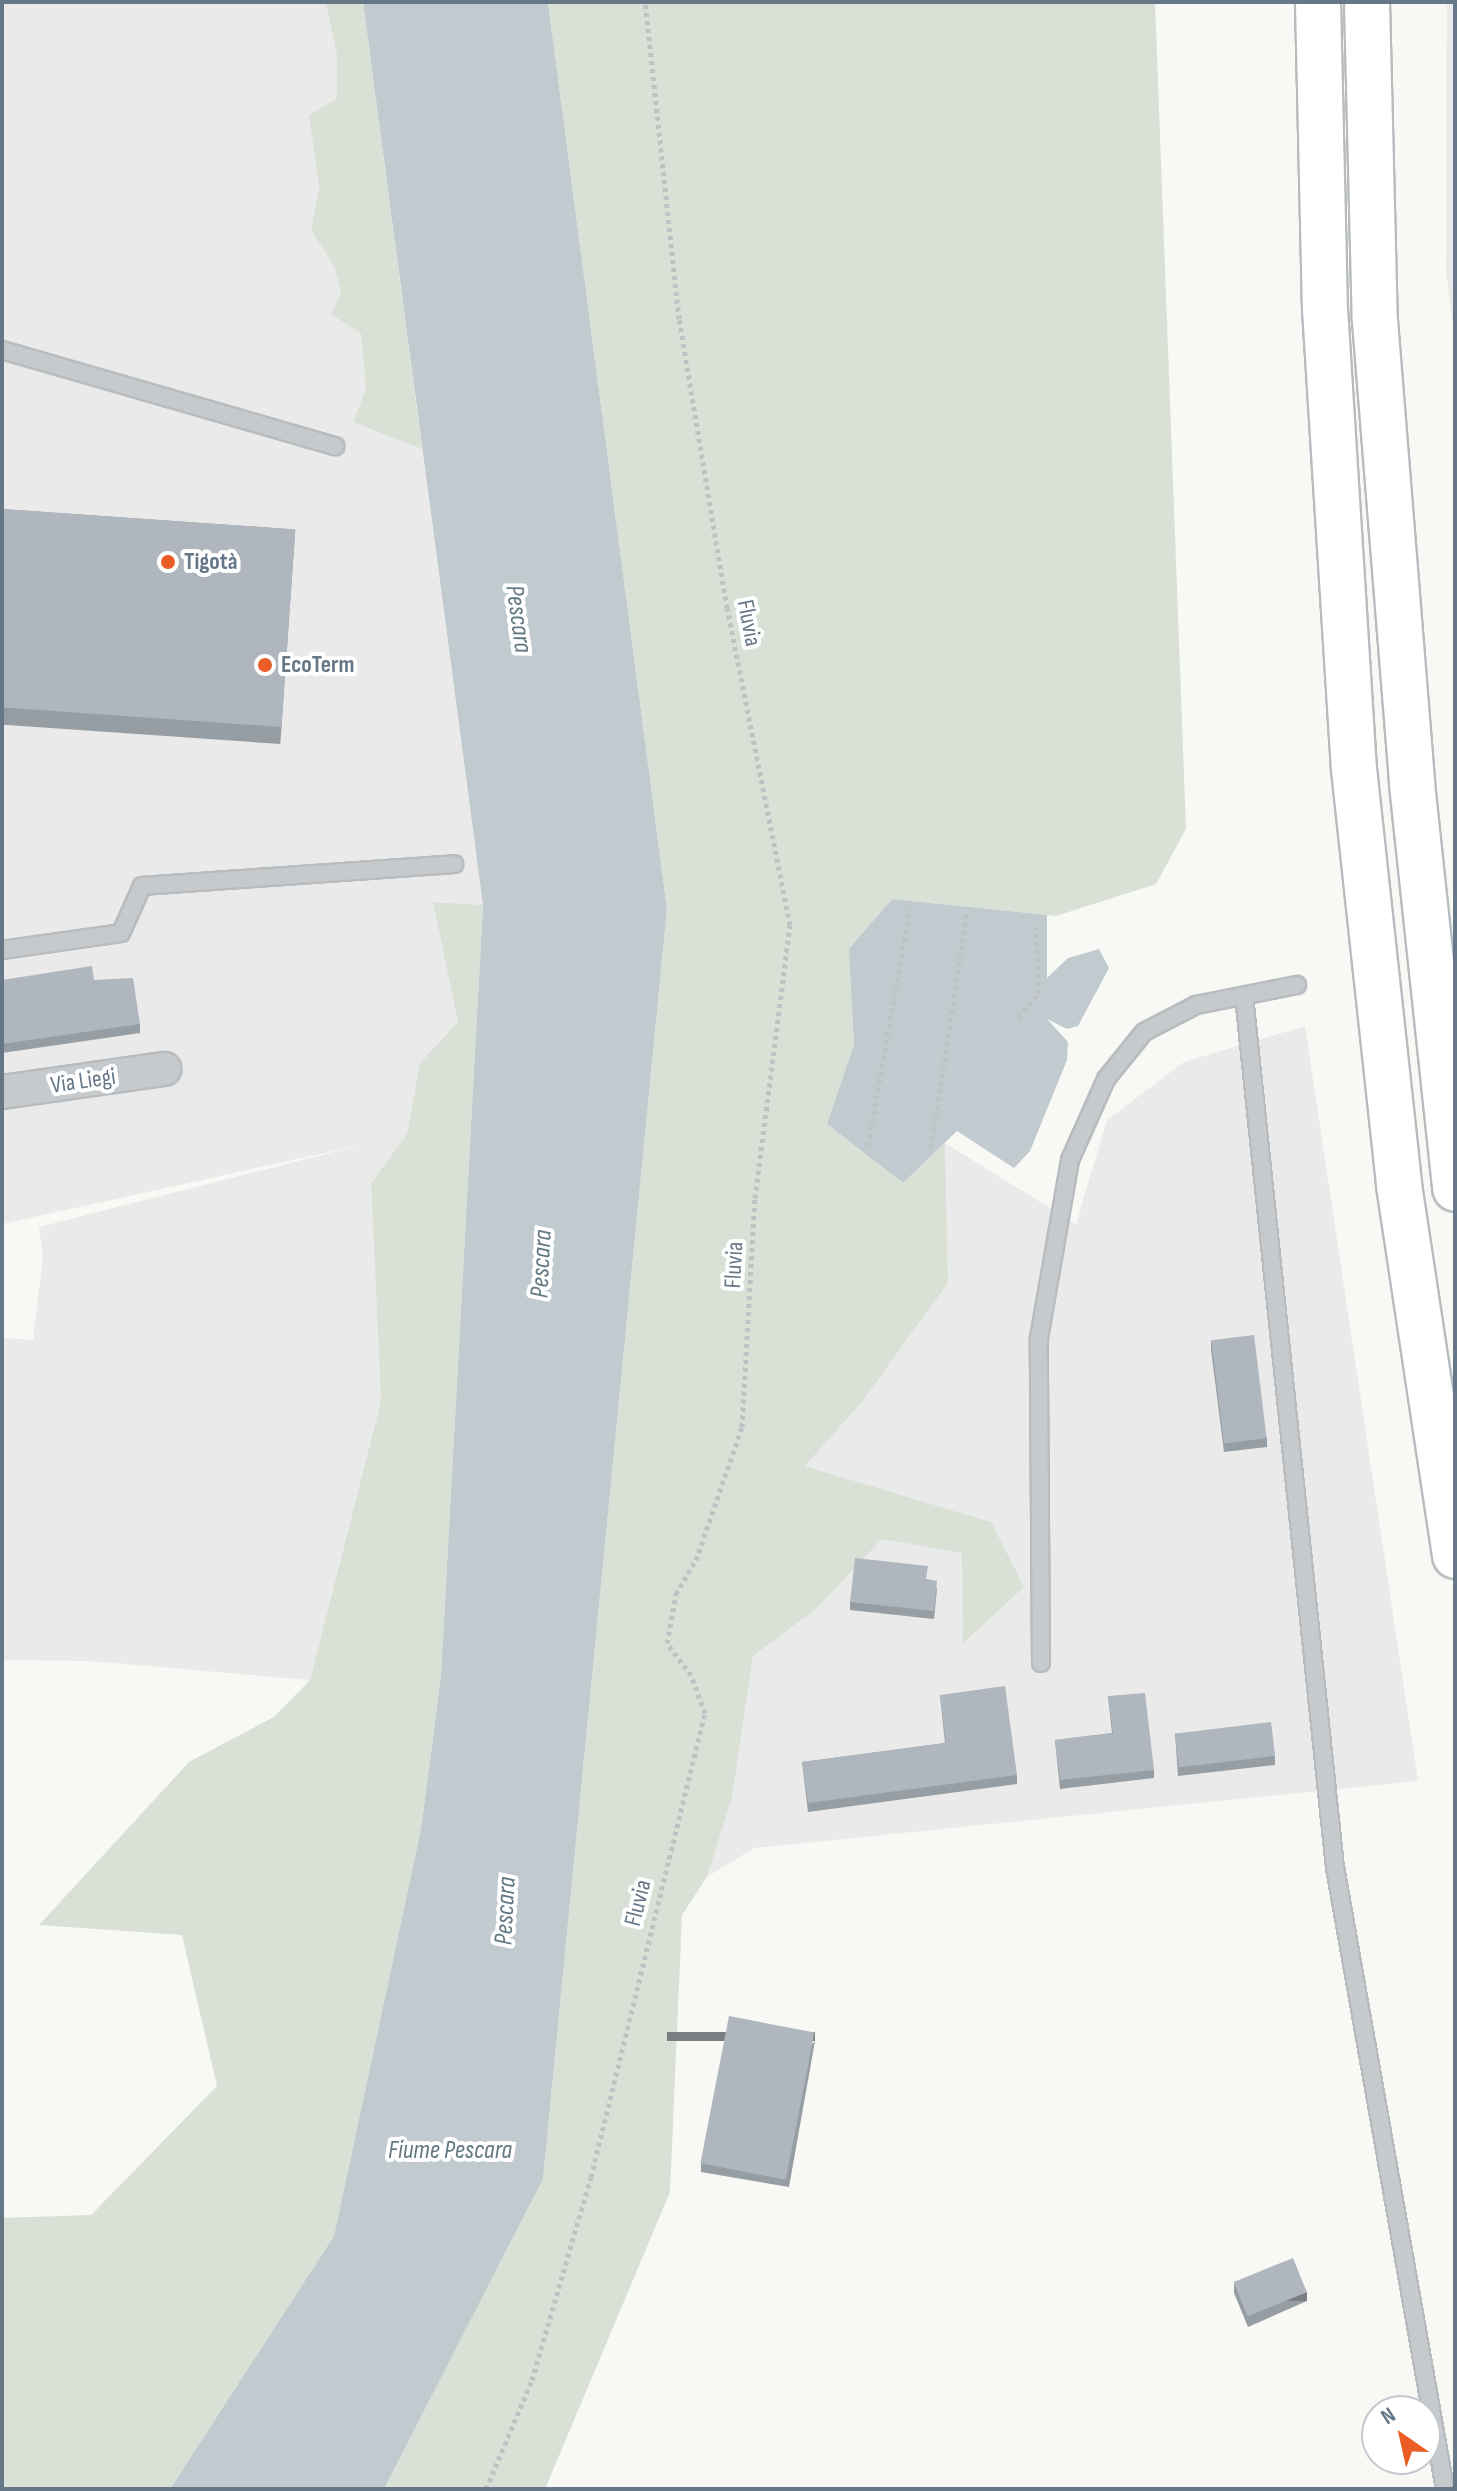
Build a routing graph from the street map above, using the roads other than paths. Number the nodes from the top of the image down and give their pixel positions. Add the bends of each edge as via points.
1 (1318, 2) edge
2 (1367, 2) edge
3 (2, 350) edge
4 (335, 446) dead end
5 (454, 864) dead end
6 (2, 950) edge
7 (1297, 985) dead end
8 (1244, 996) junction
9 (164, 1069) dead end
10 (2, 1092) edge
11 (1455, 1189) edge
12 (1455, 1556) edge
13 (1041, 1663) dead end
14 (1445, 2489) edge

1 - 12 highway via 1325,309 1354,769 1399,1185
2 - 11 highway via 1375,321 1412,784
3 - 4 lane
5 - 6 lane via 142,886 121,933
7 - 8 lane
8 - 13 lane via 1196,1005 1144,1032 1106,1079 1070,1160 1039,1338
8 - 14 lane via 1335,1867
9 - 10 street, Via Liegi

